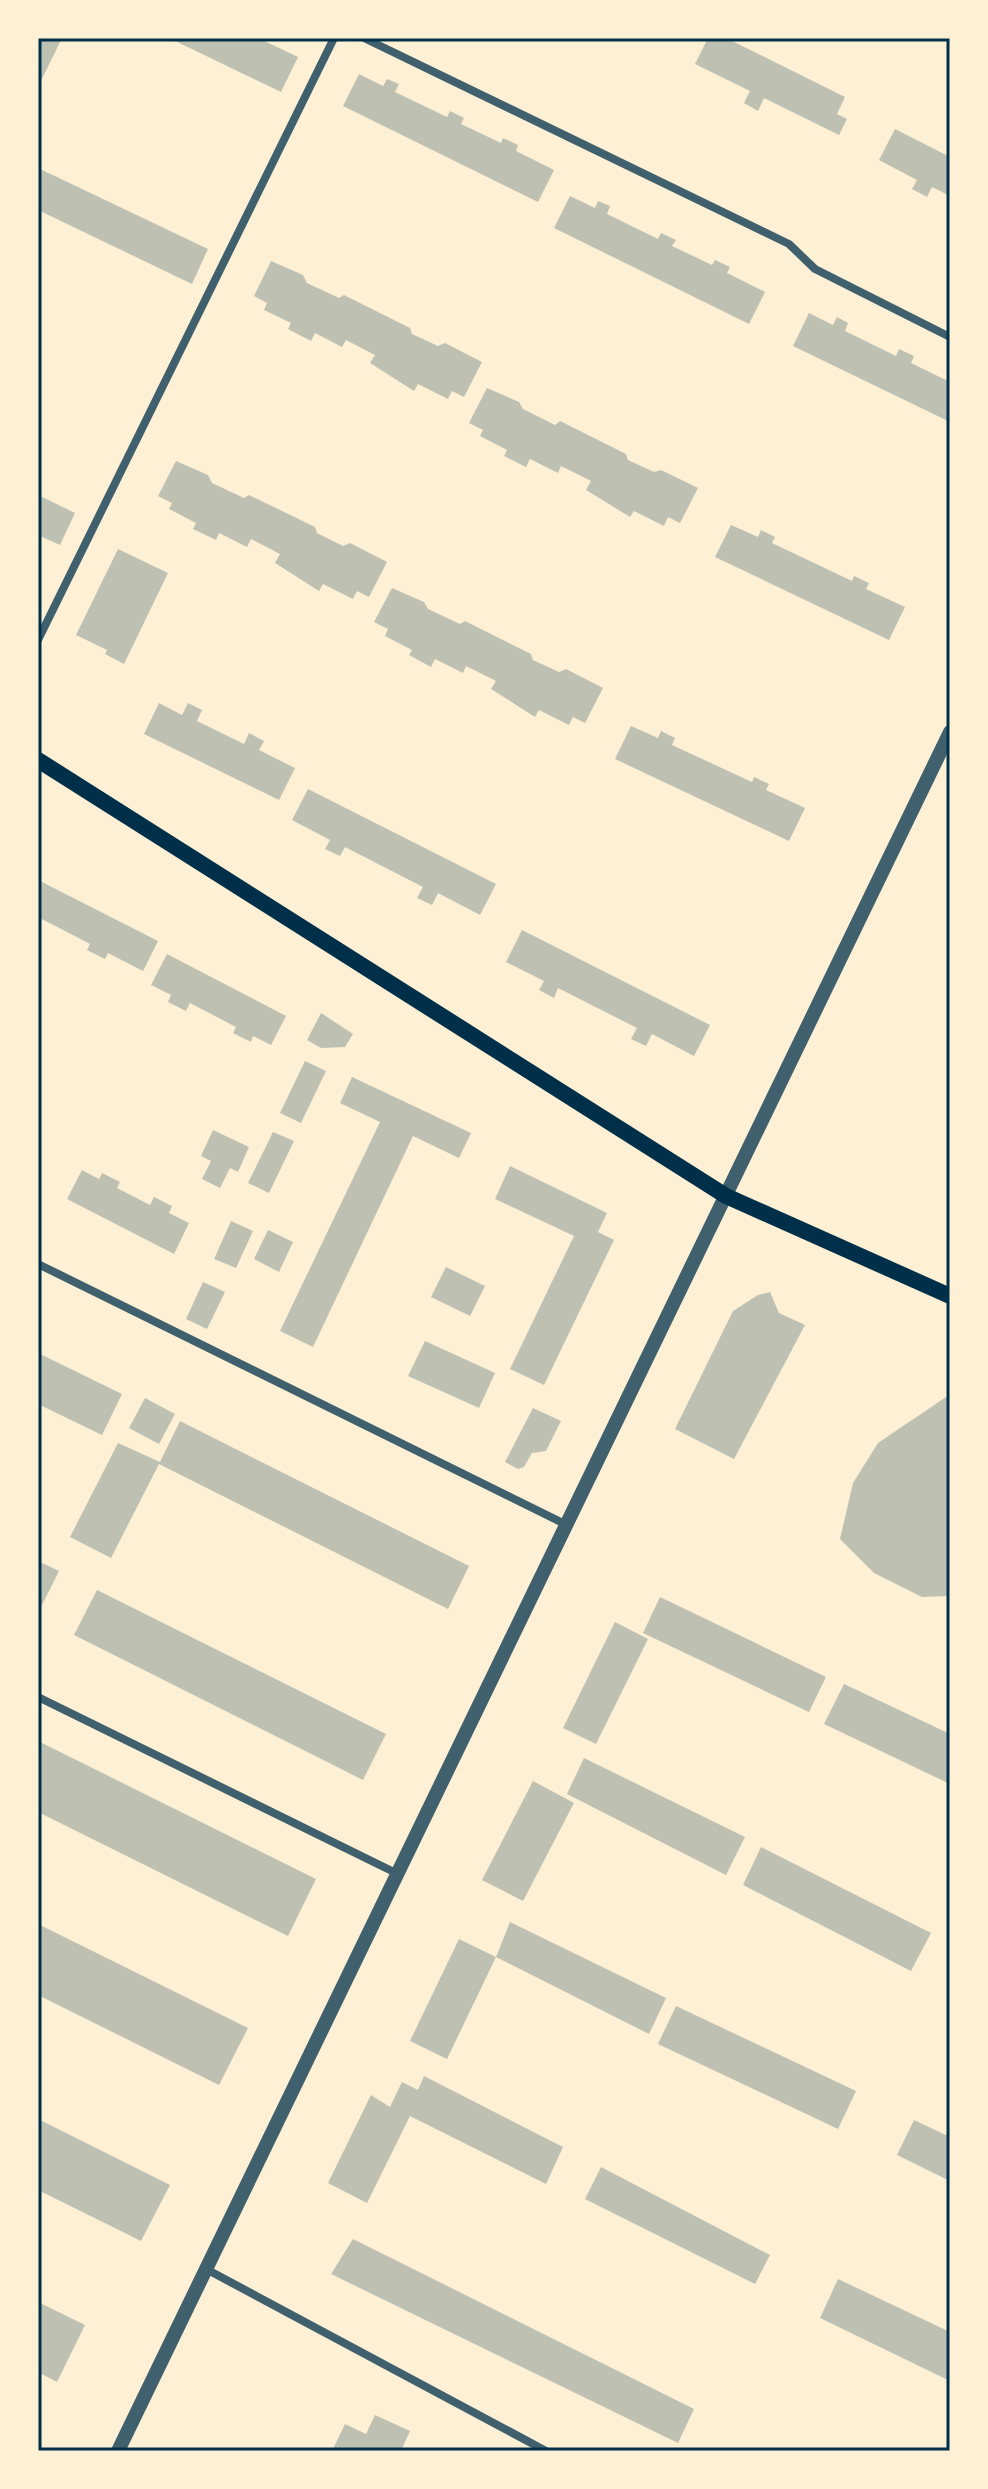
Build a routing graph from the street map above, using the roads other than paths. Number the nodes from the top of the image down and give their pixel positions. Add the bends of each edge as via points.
1 (334, 38) edge
2 (364, 38) edge
3 (950, 337) edge
4 (38, 640) edge
5 (950, 732) edge
6 (38, 760) edge
7 (726, 1196) junction
8 (38, 1264) edge
9 (950, 1296) edge
10 (567, 1525) junction
11 (38, 1697) edge
12 (398, 1874) junction
13 (206, 2269) junction
14 (118, 2451) edge
15 (546, 2451) edge

1 - 4 street
2 - 3 street via 789,244 815,269
5 - 7 street
6 - 7 main road
7 - 9 main road
7 - 10 street
8 - 10 street
10 - 12 street
11 - 12 street
12 - 13 street
13 - 14 street
13 - 15 street

